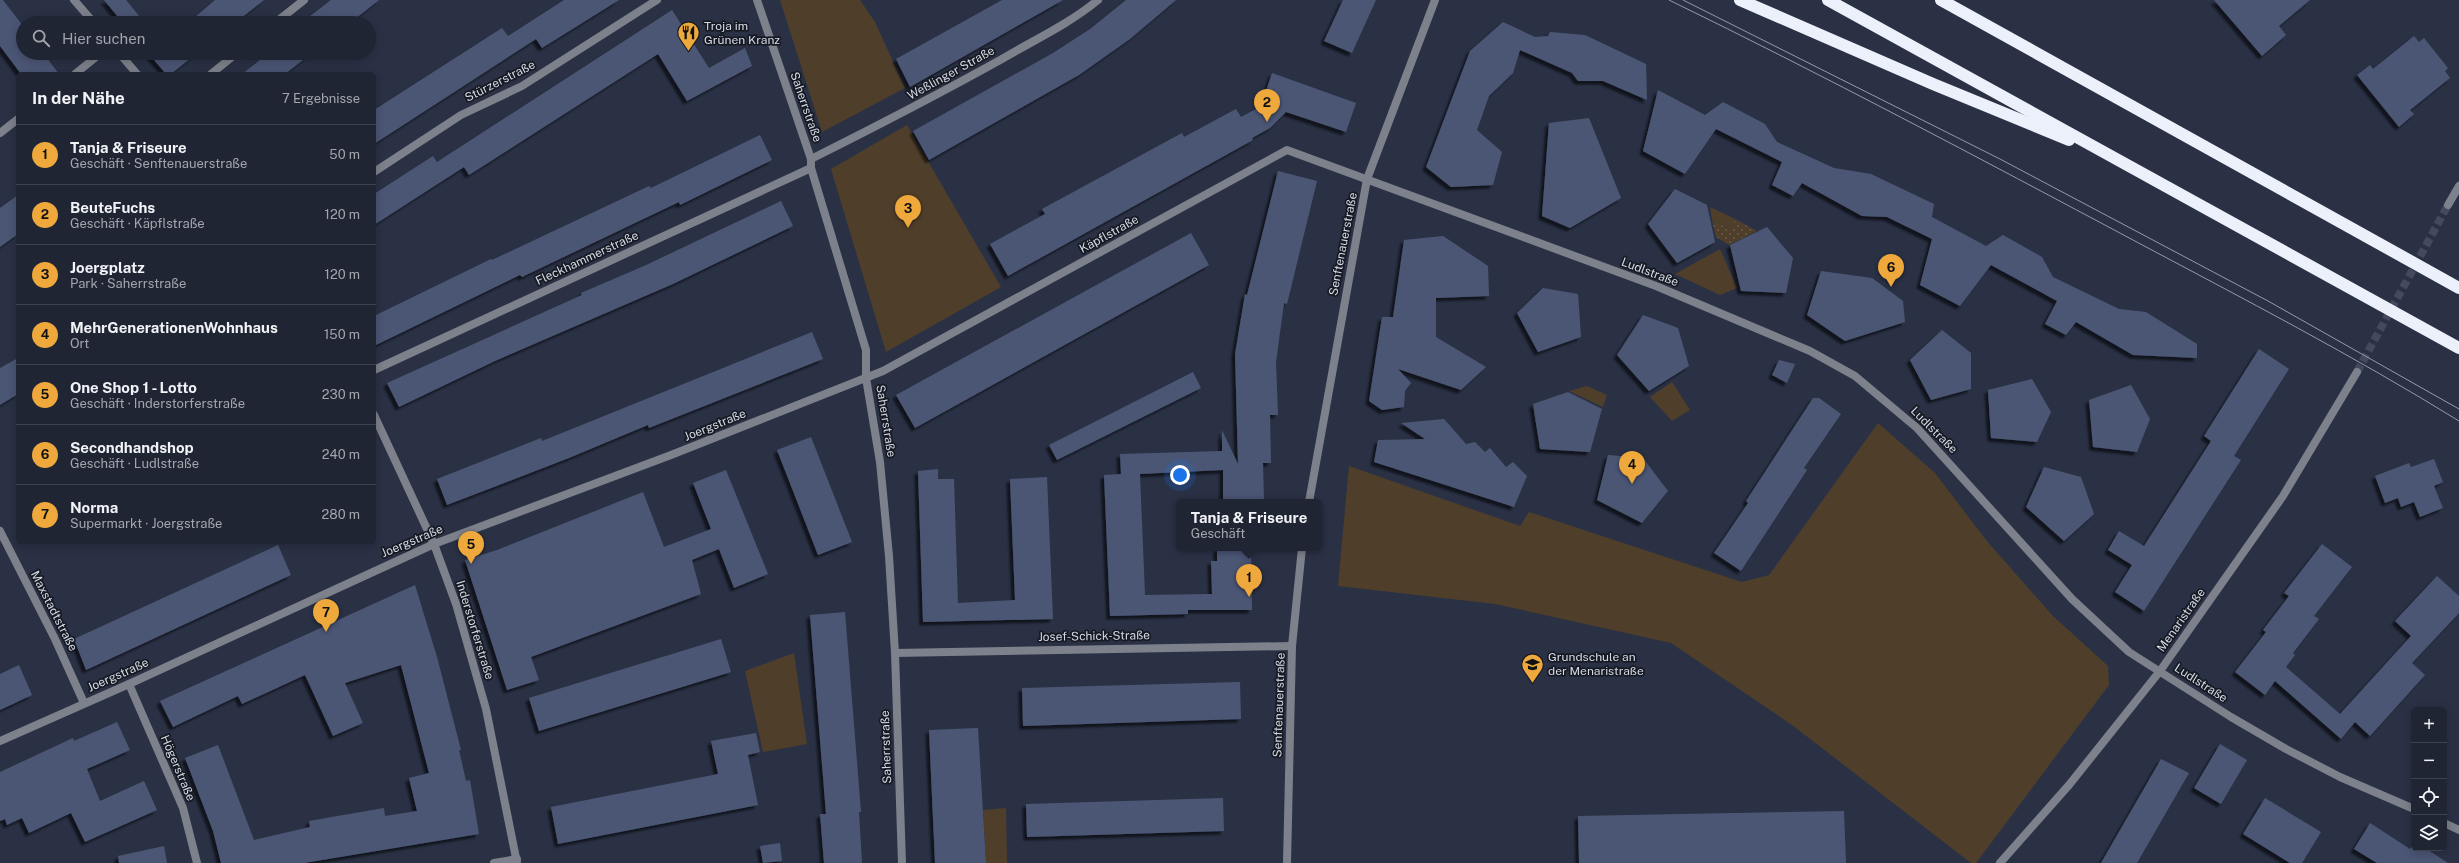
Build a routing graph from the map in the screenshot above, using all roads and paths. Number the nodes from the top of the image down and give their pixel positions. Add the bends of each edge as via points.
1 (74, 0) edge
2 (304, 0) edge
3 (657, 0) edge
4 (757, 0) edge
5 (1098, 0) edge
6 (1435, 0) edge
7 (1740, 0) edge
8 (1828, 0) edge
9 (1941, 0) edge
10 (88, 16) edge
11 (284, 16) edge
12 (92, 60) edge
13 (125, 60) edge
14 (228, 60) edge
15 (77, 72) edge
16 (135, 72) edge
17 (213, 72) edge
18 (16, 121) edge
19 (0, 133) edge
20 (811, 159) junction
21 (2124, 162) junction
22 (811, 168) junction
23 (376, 171) edge
24 (1367, 179) junction
25 (2459, 186) edge
26 (2448, 205) tunnel mouth
27 (2459, 288) edge
28 (2459, 348) edge
29 (376, 369) edge
30 (2357, 372) tunnel mouth
31 (866, 378) junction
32 (376, 419) edge
33 (1310, 499) edge
34 (0, 531) edge
35 (434, 544) junction
36 (1302, 551) edge
37 (1292, 646) junction
38 (895, 653) junction
39 (2160, 671) junction
40 (129, 684) junction
41 (84, 703) junction
42 (0, 741) edge
43 (2411, 808) edge
44 (2447, 824) edge
45 (2459, 830) edge
46 (517, 861) edge
47 (197, 863) edge
48 (494, 863) edge
49 (902, 863) edge
50 (1287, 863) edge
51 (2000, 863) edge

1 - 10 street
2 - 11 street
3 - 23 street, Stürzerstraße via 522,86 461,115
4 - 20 street, Saherrstraße
5 - 20 street, Weßlinger Straße via 1057,28 994,63 875,128
6 - 24 street, Senftenauerstraße
7 - 21 highway via 1905,72
8 - 21 highway
9 - 27 highway
12 - 15 street
13 - 16 street
14 - 17 street
18 - 19 street
20 - 22 street, Saherrstraße
21 - 28 highway
22 - 29 street, Fleckhammerstraße
22 - 31 street, Saherrstraße via 866,350
24 - 31 street, Käpflstraße via 1286,150 931,345
24 - 33 street, Senftenauerstraße
24 - 39 street, Ludlstraße via 1656,286 1810,351 1855,376 1917,428 2072,599 2129,652
25 - 26 street
30 - 39 street, Menaristraße via 2283,496
31 - 35 street, Joergstraße via 672,455
31 - 38 street, Saherrstraße via 881,470
32 - 35 street, Inderstorferstraße
34 - 41 street, Maxstadtstraße via 55,639
35 - 40 street, Joergstraße
35 - 46 street, Inderstorferstraße via 456,604 485,704
36 - 37 street, Senftenauerstraße
37 - 38 street, Josef-Schick-Straße
37 - 50 street, Senftenauerstraße
38 - 49 street, Saherrstraße
39 - 43 street, Ludlstraße via 2231,718 2286,749 2340,777
39 - 51 street, Menaristraße via 2069,785
40 - 41 street, Joergstraße
40 - 47 street, Högerstraße via 183,808
41 - 42 street, Joergstraße
44 - 45 street
46 - 48 street

